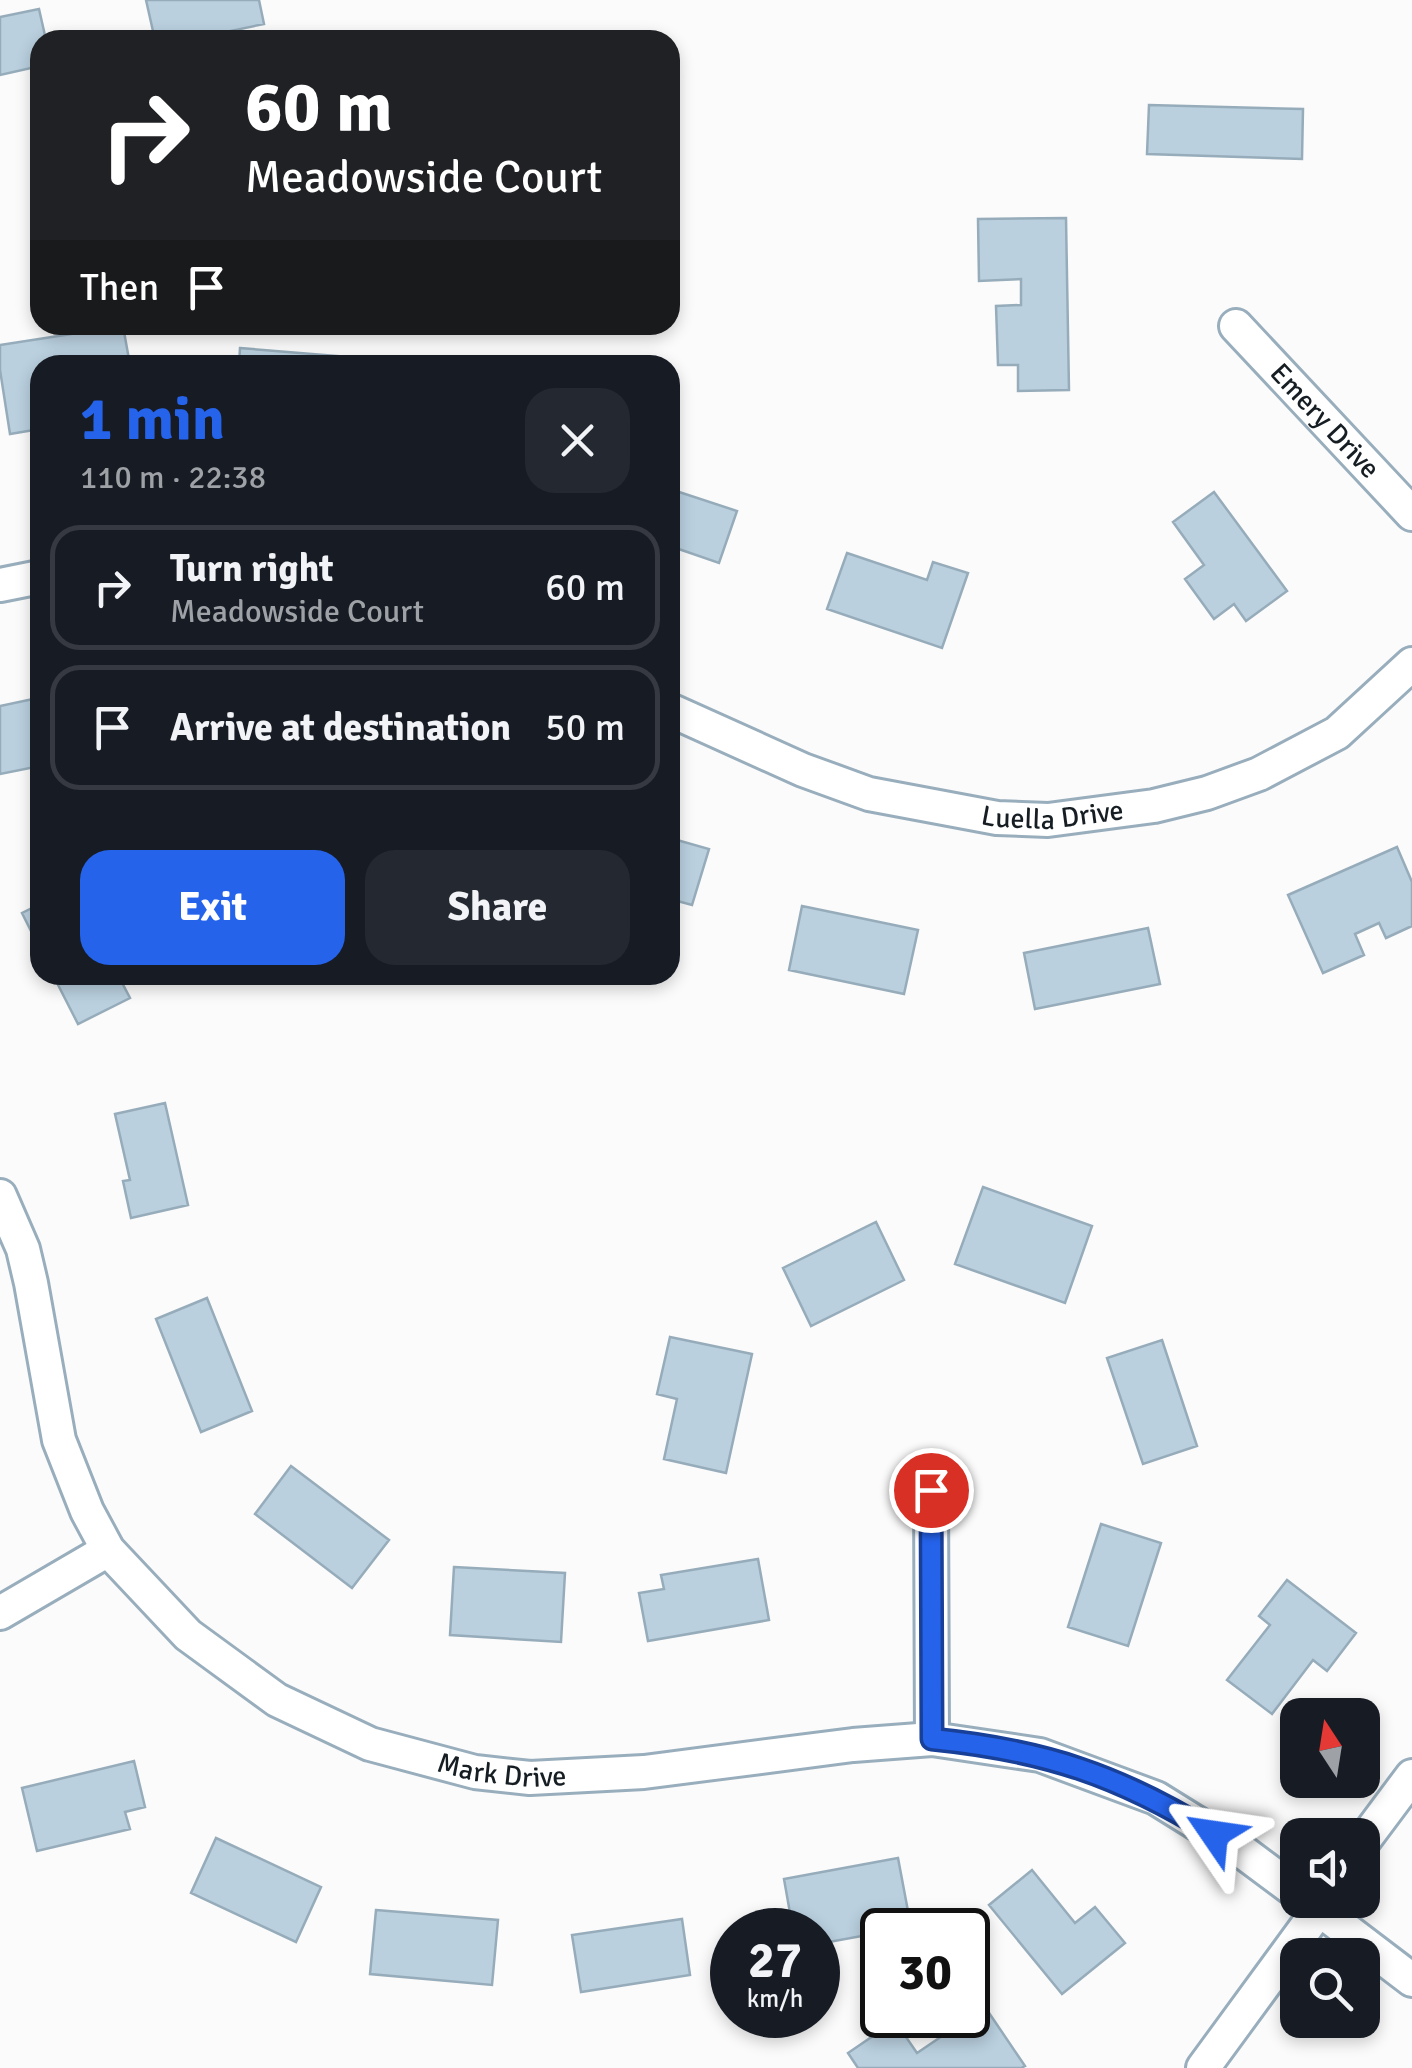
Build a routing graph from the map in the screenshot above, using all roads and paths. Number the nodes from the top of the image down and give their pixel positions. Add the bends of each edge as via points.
1 (1236, 326) dead end
2 (1412, 514) edge
3 (30, 578) edge
4 (0, 585) edge
5 (1412, 664) edge
6 (680, 715) edge
7 (0, 1196) edge
8 (931, 1490) dead end
9 (108, 1550) junction
10 (0, 1614) edge
11 (932, 1739) junction
12 (1412, 1776) edge
13 (1380, 1820) edge
14 (1280, 1878) edge
15 (1302, 1918) edge
16 (1334, 1918) edge
17 (1412, 1980) edge
18 (1203, 2068) edge

1 - 2 street, Emery Drive
3 - 4 street
5 - 6 street, Luella Drive via 1338,733 1260,774 1154,806 1048,820 997,818 869,794
7 - 9 street, Mark Drive via 32,1283 59,1440
8 - 11 street
9 - 10 street
9 - 11 street, Mark Drive via 188,1634 277,1700 370,1744 422,1760 530,1778 644,1772
11 - 14 street, Mark Drive via 1040,1755 1156,1798
12 - 13 street
15 - 18 street
16 - 17 street, Mark Drive

